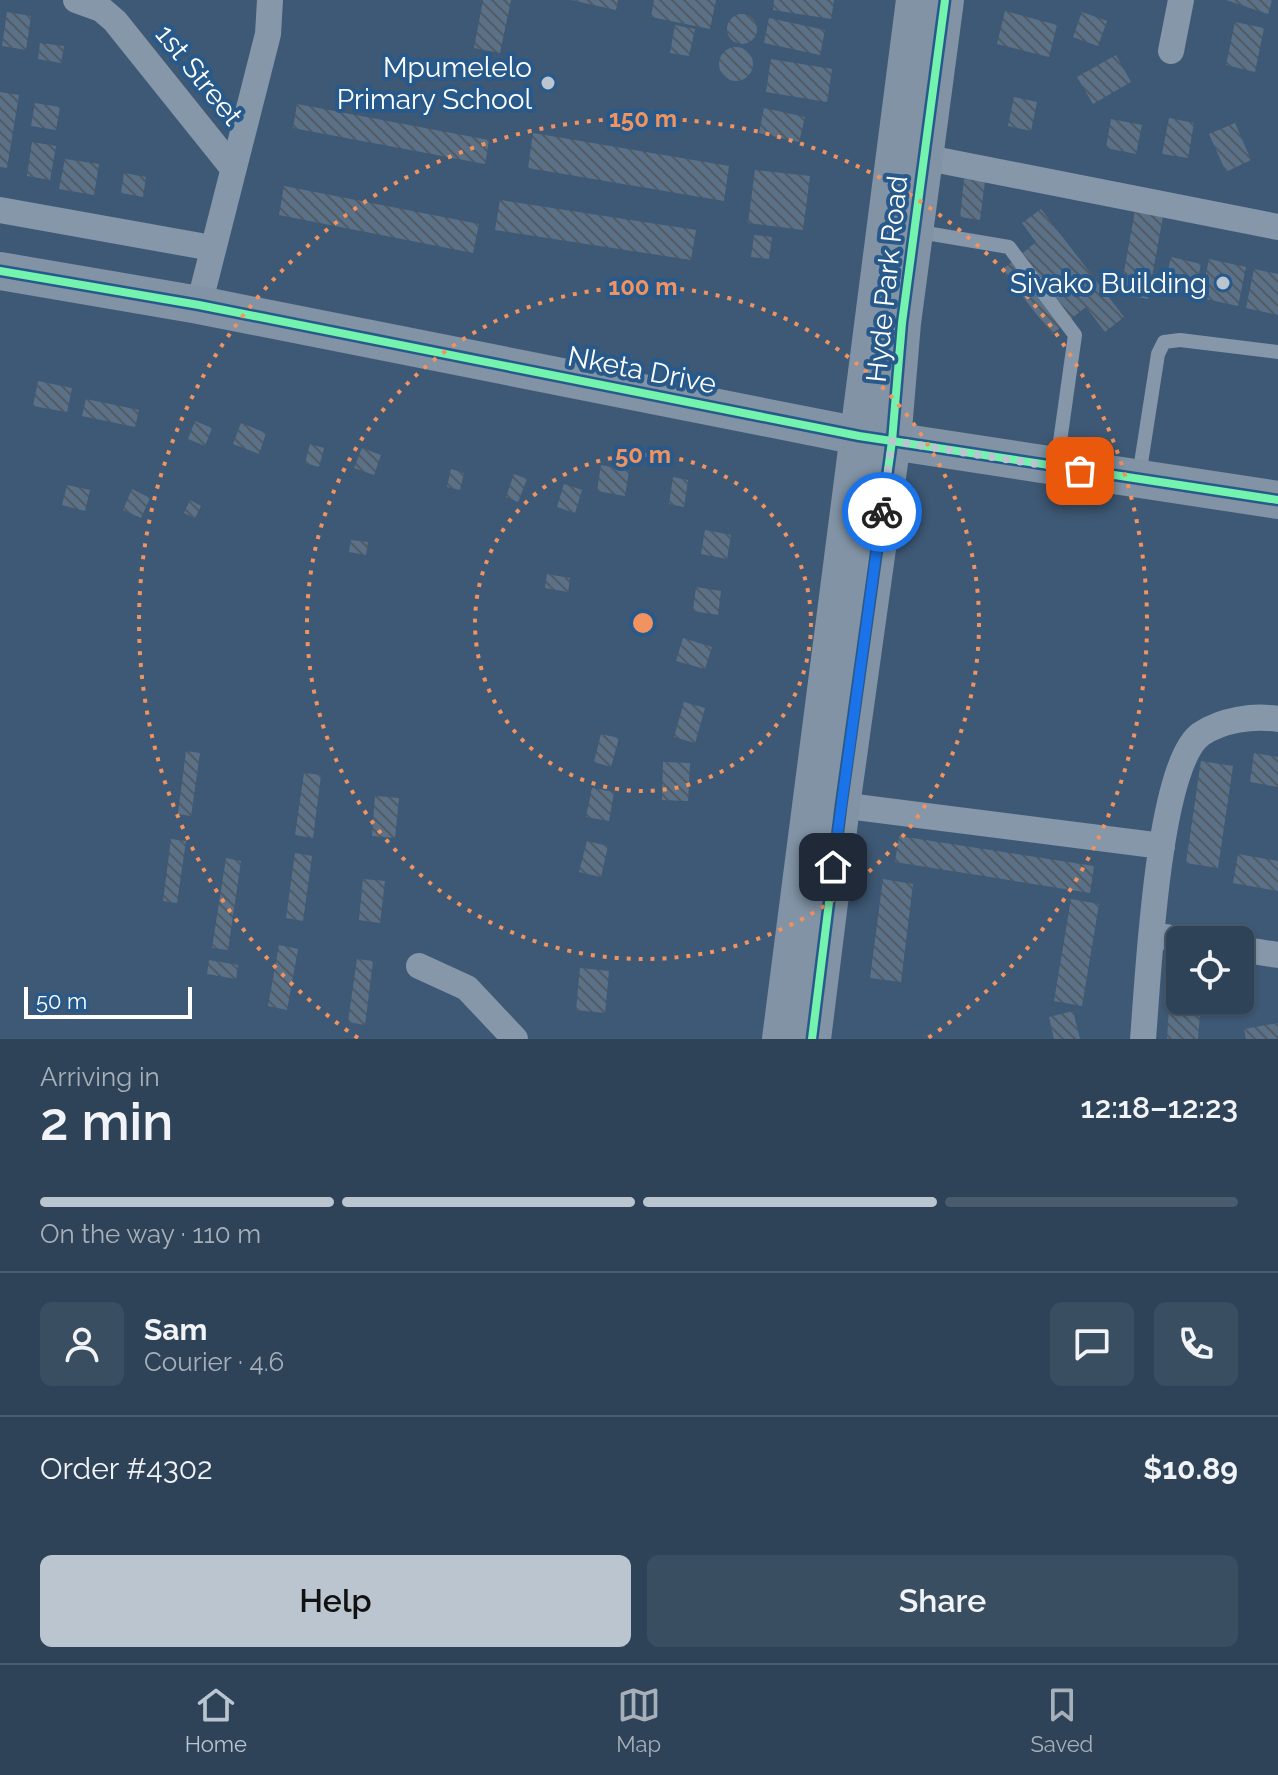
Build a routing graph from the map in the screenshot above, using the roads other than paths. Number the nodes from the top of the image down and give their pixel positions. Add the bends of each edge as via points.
1 (76, 0) edge
2 (270, 0) edge
3 (915, 0) edge
4 (945, 0) edge
5 (1181, 0) edge
6 (1171, 51) dead end
7 (923, 157) junction
8 (232, 167) junction
9 (0, 210) edge
10 (1278, 227) edge
11 (914, 231) junction
12 (212, 248) junction
13 (0, 271) edge
14 (199, 305) junction
15 (1278, 352) edge
16 (876, 438) junction
17 (1056, 468) junction
18 (1138, 481) junction
19 (1278, 500) edge
20 (1278, 719) edge
21 (826, 803) junction
22 (1162, 846) junction
23 (1152, 935) junction
24 (1166, 937) edge
25 (1254, 951) edge
26 (1278, 955) edge
27 (419, 966) dead end
28 (515, 1039) edge
29 (781, 1039) edge
30 (812, 1039) edge
31 (1143, 1039) edge

1 - 8 street, 1st Street via 115,21
2 - 8 street via 268,34
3 - 16 street, Hyde Park Road
4 - 7 street, Hyde Park Road
5 - 6 street
7 - 10 street
7 - 11 street, Hyde Park Road
8 - 12 street
9 - 12 street
11 - 16 street, Hyde Park Road via 902,323
11 - 17 lane via 1009,247 1075,335
12 - 14 street
13 - 14 street, Nketa Drive
14 - 16 street, Nketa Drive
15 - 18 lane via 1164,342
16 - 17 street, Nketa Drive
16 - 21 street, Hyde Park Road
17 - 18 street, Nketa Drive
18 - 19 street, Nketa Drive
20 - 22 street via 1237,719 1199,735 1176,773
21 - 22 street
21 - 29 street, Hyde Park Road
21 - 30 street, Hyde Park Road
22 - 23 street
23 - 24 street
23 - 31 street
25 - 26 street
27 - 28 street via 467,988

